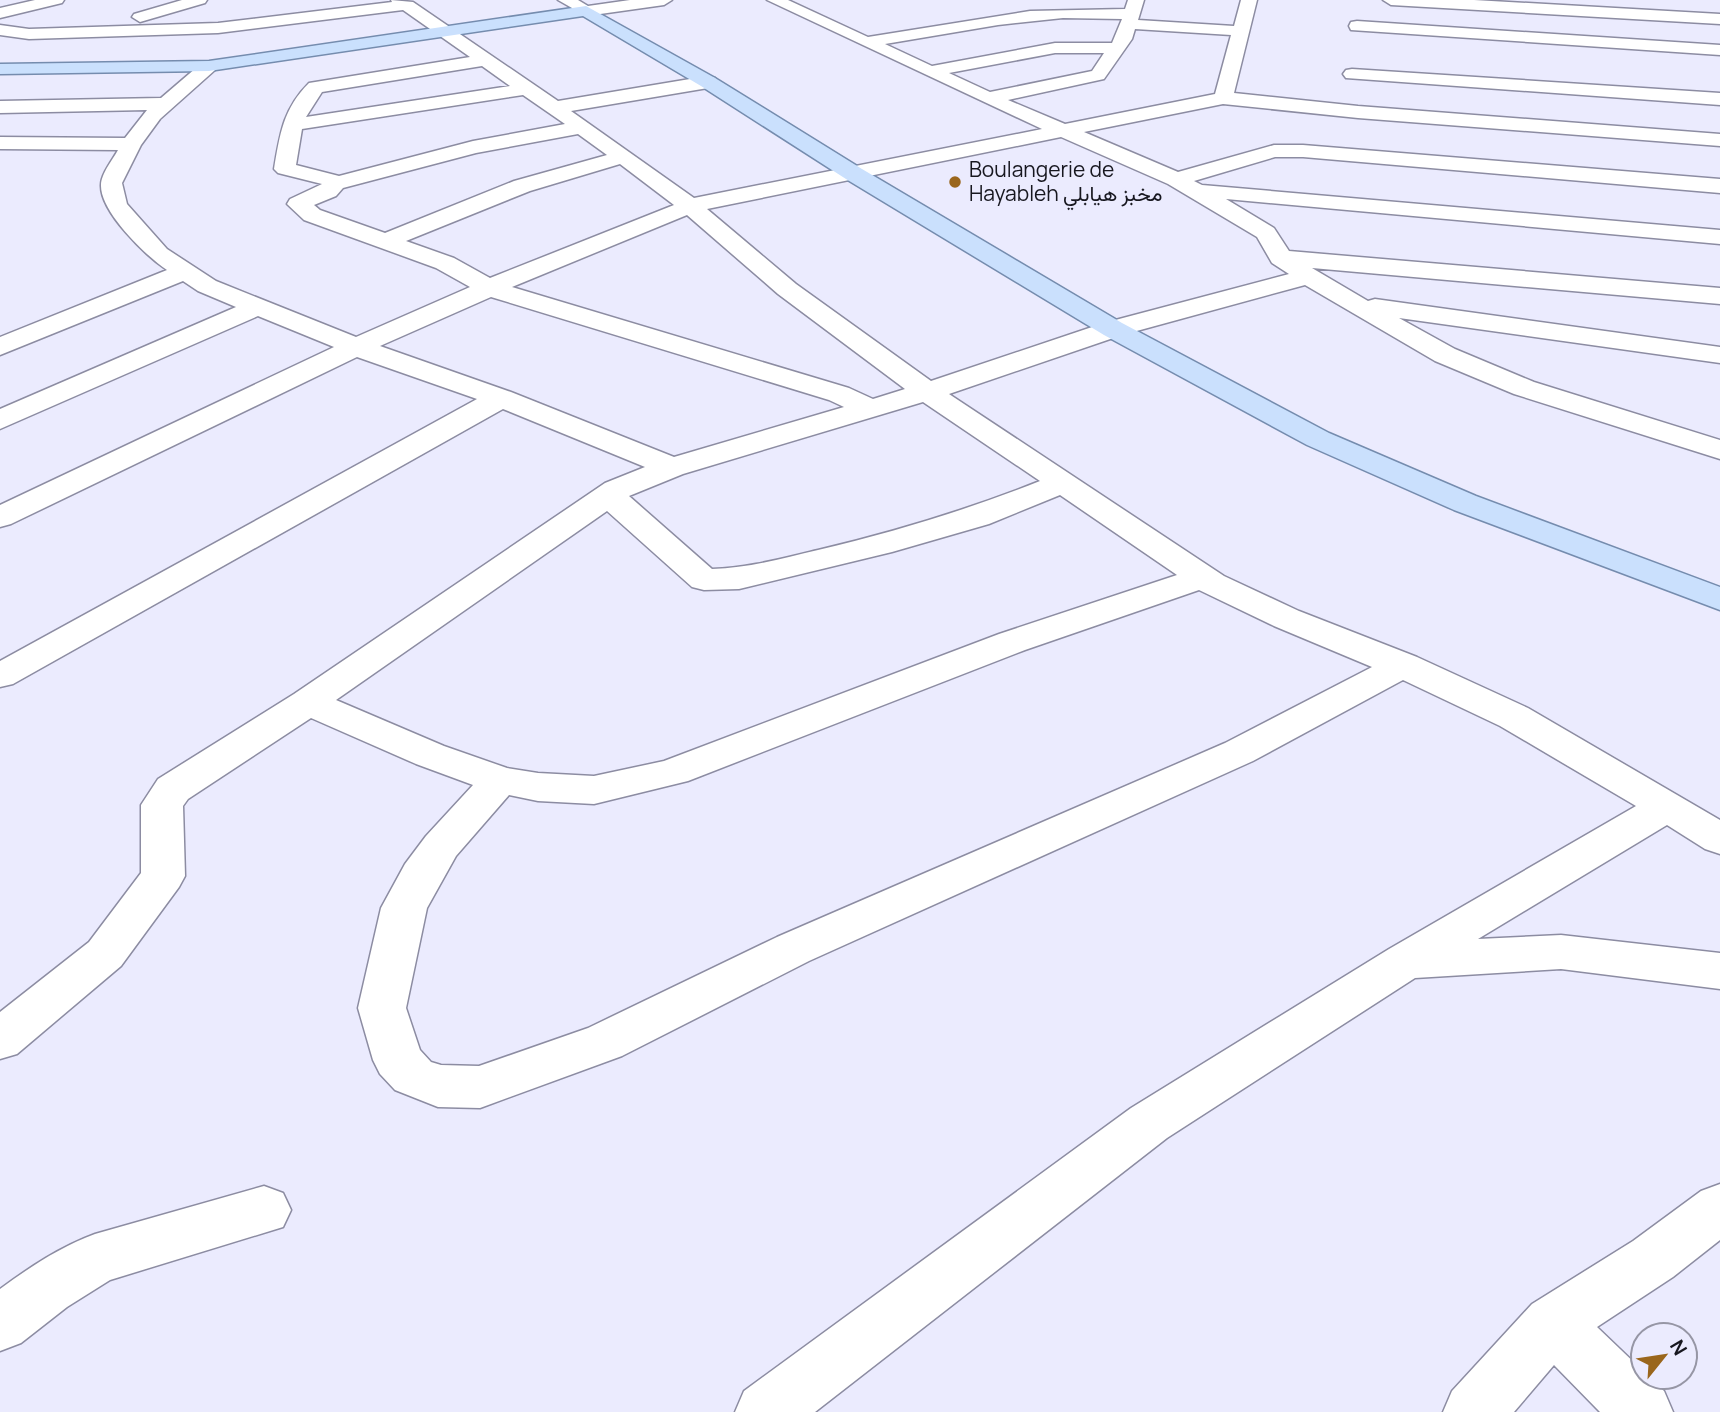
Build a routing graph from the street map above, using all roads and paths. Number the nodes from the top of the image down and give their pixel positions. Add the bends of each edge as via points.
1 (54, 0) edge
2 (199, 0) edge
3 (664, 0) edge
4 (775, 0) edge
5 (1017, 0) edge
6 (1249, 0) edge
7 (1391, 0) edge
8 (403, 2) edge
9 (576, 6) edge
10 (0, 13) edge
11 (1049, 13) junction
12 (1130, 13) edge
13 (1637, 15) junction
14 (1720, 19) edge
15 (0, 30) edge
16 (1240, 31) junction
17 (106, 32) junction
18 (445, 32) junction
19 (1459, 33) junction
20 (867, 42) junction
21 (1651, 45) junction
22 (1117, 48) junction
23 (1697, 48) junction
24 (1720, 50) edge
25 (485, 60) junction
26 (209, 66) junction
27 (1705, 66) dead end
28 (0, 69) edge
29 (933, 71) junction
30 (1352, 75) junction
31 (708, 82) junction
32 (1495, 83) junction
33 (524, 89) junction
34 (1718, 92) edge
35 (1690, 96) junction
36 (988, 98) junction
37 (1223, 98) junction
38 (165, 104) junction
39 (418, 105) junction
40 (0, 107) edge
41 (552, 108) junction
42 (1358, 112) junction
43 (291, 125) junction
44 (582, 127) junction
45 (1068, 130) junction
46 (1671, 136) junction
47 (1716, 140) edge
48 (0, 143) edge
49 (131, 144) junction
50 (473, 147) junction
51 (1360, 156) junction
52 (623, 157) junction
53 (854, 174) junction
54 (336, 183) junction
55 (1689, 184) junction
56 (1186, 185) junction
57 (1720, 186) edge
58 (690, 206) junction
59 (386, 241) junction
60 (1718, 242) edge
61 (1469, 244) junction
62 (1282, 258) junction
63 (185, 272) junction
64 (1308, 276) junction
65 (489, 288) junction
66 (1720, 296) edge
67 (1351, 304) junction
68 (258, 307) junction
69 (1114, 329) junction
70 (5, 340) edge
71 (356, 347) junction
72 (1720, 355) edge
73 (927, 392) junction
74 (501, 398) junction
75 (870, 408) junction
76 (0, 420) edge
77 (1720, 450) edge
78 (672, 467) junction
79 (1061, 484) junction
80 (610, 496) junction
81 (0, 517) edge
82 (1204, 577) junction
83 (1720, 599) edge
84 (1404, 665) junction
85 (0, 676) edge
86 (308, 702) junction
87 (500, 779) junction
88 (1666, 807) junction
89 (1720, 839) edge
90 (1406, 961) junction
91 (1720, 971) edge
92 (0, 1041) edge
93 (1720, 1208) edge
94 (264, 1210) dead end
95 (1553, 1323) junction
96 (0, 1324) edge
97 (766, 1412) edge
98 (1475, 1412) edge
99 (1642, 1412) edge

1 - 10 street
2 - 17 street via 123,22
3 - 9 street
4 - 20 street
5 - 11 street
6 - 16 street
7 - 13 street
8 - 17 street via 218,28
8 - 18 street
9 - 18 main road
9 - 31 main road
11 - 12 street
11 - 20 street
12 - 16 street
12 - 22 street
13 - 14 street
13 - 21 street
15 - 17 street
16 - 37 street
18 - 25 street
18 - 26 main road
19 - 21 street
19 - 30 street via 1359,19
19 - 32 street
20 - 29 street
21 - 23 street
22 - 29 street via 1055,48
22 - 36 street via 1098,75
23 - 24 street
23 - 27 street
25 - 33 street
25 - 43 street via 316,87
26 - 28 main road
26 - 38 street
29 - 36 street
30 - 32 street
30 - 42 street
31 - 41 street
31 - 53 main road
32 - 35 street
33 - 39 street
33 - 41 street
34 - 35 street
35 - 47 street
36 - 45 street
37 - 42 street
37 - 45 street
38 - 40 street
38 - 49 street
39 - 43 street
39 - 50 street
41 - 44 street
42 - 46 street
42 - 51 street
43 - 54 street via 285,169 326,176
44 - 50 street
44 - 52 street
45 - 53 street
45 - 56 street
46 - 47 street
46 - 55 street
48 - 49 street
49 - 63 street via 111,183 116,205 159,254
50 - 54 street
51 - 55 street
51 - 56 street via 1274,150
52 - 58 street
52 - 59 street via 522,186
53 - 58 street
53 - 69 main road
54 - 59 street via 298,204 312,215
55 - 57 street
55 - 60 street
56 - 61 street
56 - 62 street via 1266,233
58 - 65 street
58 - 73 street via 787,289
59 - 65 street via 445,263
60 - 61 street
61 - 62 street
61 - 66 street
62 - 64 street
63 - 68 street
63 - 70 street
64 - 67 street
64 - 69 street
65 - 71 street
65 - 75 street via 839,394
67 - 72 street
67 - 77 street via 1445,355 1524,388
68 - 71 street
68 - 76 street
69 - 73 street
69 - 83 main road via 1318,439 1465,503
71 - 74 street
71 - 81 street
73 - 75 street
73 - 79 street
74 - 78 street
74 - 85 street
75 - 78 street
78 - 80 street
79 - 80 street via 978,517 880,545 739,579 704,580
79 - 82 street
80 - 86 street
82 - 84 street via 1282,618
82 - 87 street via 1012,642 674,772 594,790 538,787
84 - 87 street via 1239,752 793,949 605,1042 480,1087 438,1086 413,1076 398,1060 382,1008 404,908 421,874
84 - 88 street via 1515,718
86 - 87 street via 430,755
86 - 92 street via 173,789 162,805 163,876 105,954
88 - 89 street
88 - 90 street
90 - 91 street via 1561,952
90 - 97 street via 1149,1123
93 - 95 street via 1653,1259
94 - 96 street via 95,1259
95 - 98 street
95 - 99 street

